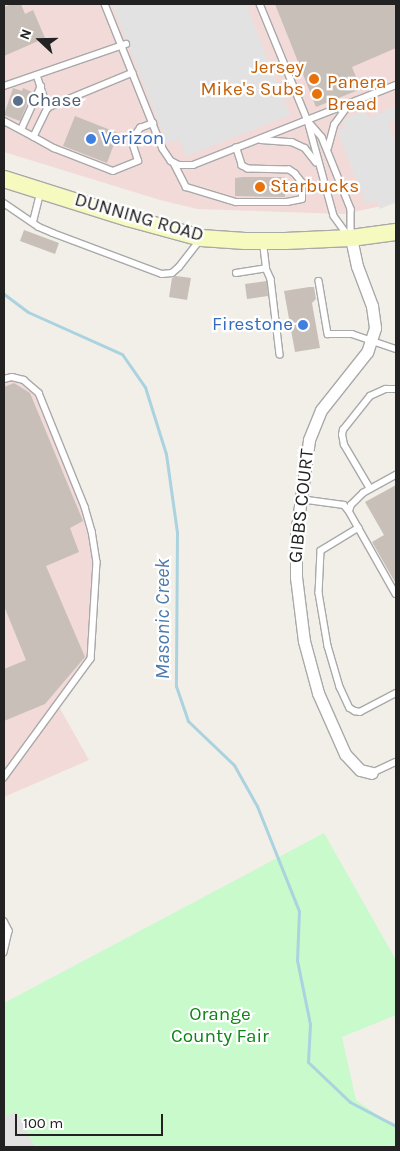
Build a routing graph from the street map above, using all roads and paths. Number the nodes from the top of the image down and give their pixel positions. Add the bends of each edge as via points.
1 (105, 4) edge
2 (260, 4) edge
3 (124, 45) junction
4 (133, 73) junction
5 (37, 75) junction
6 (396, 85) edge
7 (4, 86) edge
8 (41, 86) junction
9 (350, 104) junction
10 (48, 108) junction
11 (4, 121) edge
12 (308, 121) junction
13 (153, 123) junction
14 (21, 130) junction
15 (34, 137) junction
16 (256, 140) junction
17 (236, 148) junction
18 (328, 148) junction
19 (174, 163) junction
20 (320, 166) junction
21 (4, 179) edge
22 (42, 189) junction
23 (4, 203) edge
24 (33, 222) junction
25 (396, 232) edge
26 (201, 238) junction
27 (351, 238) junction
28 (263, 241) junction
29 (266, 268) junction
30 (236, 273) dead end
31 (320, 281) dead end
32 (371, 341) junction
33 (396, 349) edge
34 (280, 354) dead end
35 (4, 379) edge
36 (396, 390) edge
37 (396, 475) edge
38 (370, 489) junction
39 (300, 499) junction
40 (350, 511) junction
41 (359, 528) junction
42 (396, 594) edge
43 (396, 693) edge
44 (396, 762) edge
45 (372, 773) joint
46 (4, 778) edge
47 (4, 921) edge
48 (4, 952) edge

1 - 3 lane
2 - 12 lane
3 - 4 lane
3 - 5 lane
4 - 10 lane
4 - 13 lane
5 - 7 lane
5 - 8 lane
6 - 9 lane
8 - 10 lane
8 - 14 lane
9 - 12 lane
9 - 18 lane via 334,125
10 - 15 lane
11 - 14 lane
12 - 16 lane
12 - 18 lane
12 - 20 lane
13 - 15 lane via 140,128 135,135 132,143 138,161 113,171
13 - 19 lane via 167,156
14 - 15 lane
16 - 17 lane
16 - 20 lane via 292,142 305,148
17 - 19 lane via 193,165
17 - 19 lane via 242,166 248,169 289,170 302,183 302,199 236,202 186,187
18 - 27 lane via 351,209
20 - 27 lane via 334,216
21 - 22 street, DUNNING ROAD
22 - 24 lane
22 - 26 street, DUNNING ROAD
23 - 24 lane
24 - 26 lane via 53,233 162,274 172,273 179,267
25 - 27 street, DUNNING ROAD
26 - 28 street, DUNNING ROAD
27 - 28 street, DUNNING ROAD
27 - 32 street, GIBBS COURT via 374,318
28 - 29 lane
29 - 30 lane
29 - 34 lane via 271,279
31 - 32 lane via 329,337 352,334
32 - 33 lane
32 - 39 street, GIBBS COURT via 367,352 315,422
35 - 46 lane via 24,380 39,393 85,507 97,562 91,659
36 - 38 lane via 386,389 370,396 343,430 344,445
37 - 38 lane
38 - 40 lane via 351,505
39 - 40 lane via 344,505
39 - 45 street, GIBBS COURT via 296,535 297,592 312,674 345,754 360,770
40 - 41 lane
41 - 42 lane
41 - 43 lane via 321,551 319,593 328,646 340,687 355,712
44 - 45 lane
47 - 48 lane via 9,931

